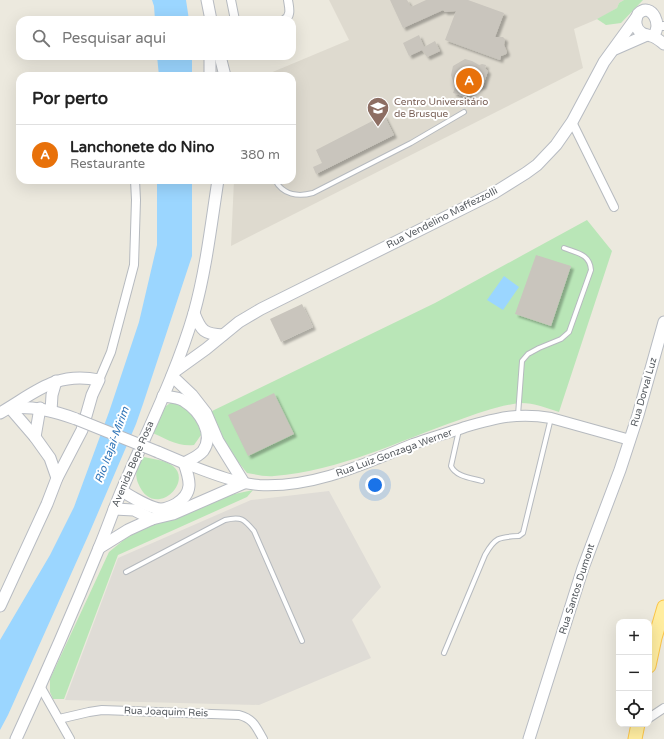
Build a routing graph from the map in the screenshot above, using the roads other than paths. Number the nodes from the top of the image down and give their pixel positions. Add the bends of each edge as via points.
1 (207, 0) edge
2 (231, 0) edge
3 (288, 0) edge
4 (657, 3) edge
5 (639, 15) junction
6 (210, 16) edge
7 (233, 16) edge
8 (288, 16) edge
9 (664, 24) edge
10 (649, 36) junction
11 (664, 44) edge
12 (614, 49) junction
13 (210, 60) edge
14 (221, 60) edge
15 (210, 72) edge
16 (224, 72) edge
17 (464, 112) dead end
18 (572, 122) junction
19 (135, 184) edge
20 (217, 184) edge
21 (278, 184) edge
22 (614, 208) dead end
23 (564, 248) dead end
24 (194, 313) junction
25 (663, 328) edge
26 (223, 335) junction
27 (173, 374) junction
28 (80, 377) junction
29 (99, 380) junction
30 (56, 381) junction
31 (92, 395) junction
32 (163, 396) junction
33 (40, 408) junction
34 (5, 410) edge
35 (51, 411) junction
36 (518, 415) junction
37 (551, 418) junction
38 (459, 429) junction
39 (35, 437) junction
40 (630, 440) junction
41 (50, 458) junction
42 (67, 460) junction
43 (184, 463) junction
44 (57, 478) junction
45 (482, 481) dead end
46 (244, 483) junction
47 (122, 491) junction
48 (114, 509) junction
49 (152, 519) junction
50 (99, 548) junction
51 (126, 572) dead end
52 (0, 606) edge
53 (664, 607) edge
54 (302, 640) dead end
55 (444, 652) dead end
56 (651, 655) edge
57 (40, 686) junction
58 (664, 708) edge
59 (652, 716) edge
60 (59, 719) junction
61 (637, 727) edge
62 (16, 739) edge
63 (70, 739) edge
64 (263, 739) edge
65 (529, 739) edge
66 (635, 739) edge

1 - 6 main road
2 - 7 street
3 - 8 street
4 - 5 main road
4 - 9 main road
5 - 9 main road via 645,9 654,8 658,10
5 - 10 main road via 637,27
5 - 12 main road, Rua Vendelino Maffezzolli
9 - 10 main road via 659,32
10 - 11 main road
10 - 12 main road
12 - 18 main road, Rua Vendelino Maffezzolli via 600,68
13 - 15 main road
14 - 16 main road
17 - 21 lane via 411,143 313,193 298,196 289,194
18 - 22 street
18 - 26 main road, Rua Vendelino Maffezzolli via 548,155 513,182 261,309
19 - 29 street via 134,265 111,352
20 - 24 main road, Avenida Bepe Rosa via 209,246
23 - 36 lane via 586,256 591,262 591,270 569,332 552,344 528,354 522,361
24 - 26 main road via 205,332
24 - 27 main road, Avenida Bepe Rosa
25 - 40 main road, Rua Dorval Luz
26 - 27 main road, Rua Vendelino Maffezzolli
27 - 32 main road, Avenida Bepe Rosa
27 - 46 main road via 206,413 218,441
28 - 29 main road
28 - 30 main road
28 - 31 main road
29 - 31 main road
30 - 34 main road
30 - 35 main road
31 - 42 main road via 82,430
32 - 43 main road via 185,401 207,428 208,442 202,452
32 - 47 main road, Avenida Bepe Rosa
33 - 34 main road, Rua Luiz Gonzaga Werner
33 - 35 main road, Rua Luiz Gonzaga Werner
33 - 39 main road
34 - 39 main road
35 - 43 main road, Rua Luiz Gonzaga Werner, bridge
36 - 37 street, Rua Luiz Gonzaga Werner
36 - 38 street, Rua Luiz Gonzaga Werner
37 - 40 street, Rua Luiz Gonzaga Werner
37 - 55 lane via 523,533 519,536 503,537 492,543
38 - 45 lane via 451,466 459,474
38 - 46 street, Rua Luiz Gonzaga Werner via 334,475 285,484
39 - 41 main road
40 - 65 main road, Rua Santos Dumont via 578,582
41 - 42 main road
41 - 44 main road
42 - 44 main road
43 - 46 street, Rua Luiz Gonzaga Werner
43 - 47 main road via 188,474 188,491 182,500 170,507 152,507
44 - 52 main road
46 - 49 main road via 173,514
47 - 48 main road, Avenida Bepe Rosa
48 - 49 main road via 134,510
48 - 50 main road, Avenida Bepe Rosa
49 - 50 main road
50 - 57 main road, Avenida Bepe Rosa
51 - 54 lane via 225,520 245,520 254,531
53 - 56 main road
57 - 60 street
57 - 62 main road, Avenida Bepe Rosa
58 - 59 street
60 - 63 street
60 - 64 street, Rua Joaquim Reis via 102,710 239,715 248,717
61 - 66 main road

